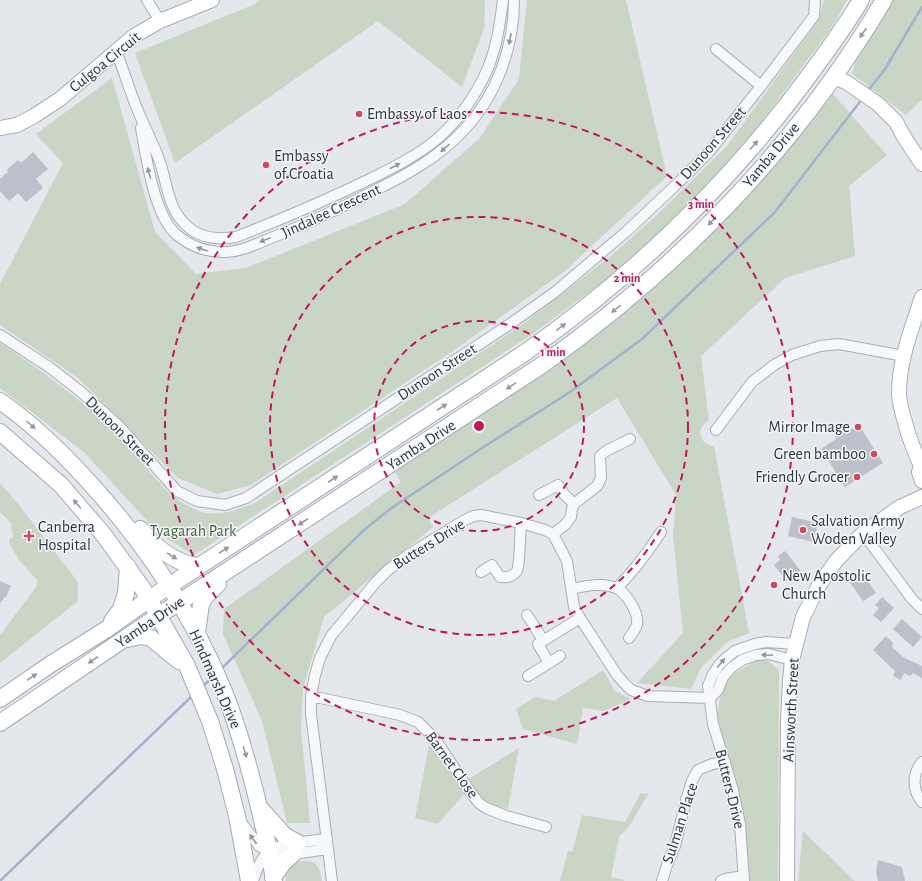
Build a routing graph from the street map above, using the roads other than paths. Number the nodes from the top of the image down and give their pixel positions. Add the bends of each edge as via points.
1 (148, 0) edge
2 (212, 0) edge
3 (503, 0) edge
4 (514, 0) edge
5 (815, 0) edge
6 (861, 0) edge
7 (884, 0) edge
8 (160, 21) junction
9 (716, 49) dead end
10 (828, 50) junction
11 (116, 51) junction
12 (831, 78) junction
13 (761, 86) junction
14 (787, 106) junction
15 (138, 110) junction
16 (0, 128) edge
17 (922, 164) edge
18 (922, 297) edge
19 (0, 335) edge
20 (904, 356) junction
21 (0, 401) edge
22 (716, 430) dead end
23 (0, 432) edge
24 (630, 439) dead end
25 (922, 467) edge
26 (922, 481) edge
27 (539, 495) dead end
28 (922, 497) edge
29 (574, 504) junction
30 (119, 515) junction
31 (521, 523) junction
32 (661, 532) dead end
33 (863, 533) junction
34 (553, 534) junction
35 (199, 566) junction
36 (236, 566) junction
37 (128, 567) junction
38 (481, 572) dead end
39 (168, 586) junction
40 (572, 588) junction
41 (617, 588) junction
42 (149, 599) junction
43 (178, 603) junction
44 (922, 609) edge
45 (527, 615) dead end
46 (158, 616) junction
47 (580, 618) junction
48 (107, 629) junction
49 (197, 633) junction
50 (629, 638) dead end
51 (126, 639) junction
52 (543, 640) junction
53 (796, 644) junction
54 (560, 656) dead end
55 (792, 660) junction
56 (550, 663) junction
57 (189, 670) junction
58 (528, 676) dead end
59 (311, 696) junction
60 (710, 698) junction
61 (0, 699) edge
62 (0, 723) edge
63 (725, 762) junction
64 (922, 762) edge
65 (922, 802) edge
66 (259, 807) junction
67 (237, 816) junction
68 (546, 827) dead end
69 (328, 844) junction
70 (296, 849) junction
71 (269, 851) junction
72 (744, 878) edge
73 (273, 879) edge
74 (249, 881) edge
75 (253, 881) edge
76 (332, 881) edge
77 (662, 881) edge
78 (720, 881) edge
79 (787, 881) edge

1 - 8 street
2 - 8 street, Culgoa Circuit
15 -> 3 street, Jindalee Crescent via 160,162 177,215 185,225 209,238 236,237 347,190 402,162 437,139 455,121 473,96 488,68 497,39
4 -> 15 street, Jindalee Crescent via 510,41 499,75 484,104 465,129 444,149 421,166 353,202 241,250 208,251 190,244 175,234 160,211 147,166
5 - 13 street, Dunoon Street via 814,16
6 - 10 main road, Yamba Drive
7 -> 12 main road, Yamba Drive
8 - 11 street, Culgoa Circuit via 134,36
9 - 13 street
10 - 12 main road via 827,66
10 - 14 main road, Yamba Drive
11 - 15 street, Jindalee Crescent
11 - 16 street, Culgoa Circuit via 60,99 17,125
12 - 14 main road via 816,80 799,100
12 - 17 street via 846,82 852,92 896,122
12 -> 36 main road, Yamba Drive via 795,128 729,203 667,265 607,316 542,365
13 - 19 street, Dunoon Street via 709,152 627,231 555,292 246,498 225,505 197,501 177,491 119,426 86,396 49,367
35 -> 14 main road, Yamba Drive via 513,360 574,317 677,228 729,175
18 - 20 street
20 - 22 street via 839,344 820,346 792,355 752,382
20 - 25 street via 900,375 900,398 908,431
21 -> 30 main road, Hindmarsh Drive via 70,460
37 -> 23 main road, Hindmarsh Drive via 61,486
24 - 29 street via 600,456 601,478 597,486
25 - 26 street via 919,472
27 - 29 street via 558,485
28 - 33 street, Ainsworth Street via 900,507
29 - 34 street via 565,525
30 -> 35 main road via 174,558
30 - 39 main road, Hindmarsh Drive
31 - 34 street, Butters Drive
31 - 38 street via 518,570 506,578 500,577 492,565
31 - 59 street, Butters Drive via 481,515 473,516 388,570 331,636 320,658
32 - 41 street via 639,565
33 - 44 street
33 - 53 street, Ainsworth Street via 836,561 818,587 803,617
34 - 40 street via 567,561
35 - 39 main road, Yamba Drive
36 - 43 main road, Yamba Drive
36 - 49 main road via 205,597 201,604
37 - 42 main road, Hindmarsh Drive
37 - 48 main road via 126,593 121,609
39 - 42 main road, Yamba Drive
39 - 43 main road, Hindmarsh Drive
40 - 41 street
40 - 47 street via 574,607
41 - 50 street via 628,598 635,611 637,625
42 - 46 main road, Hindmarsh Drive
42 - 48 main road, Yamba Drive
43 - 46 main road, Yamba Drive
43 - 49 main road, Hindmarsh Drive
45 - 52 street
46 - 51 main road, Yamba Drive
46 - 57 main road, Hindmarsh Drive
47 - 52 street
47 - 60 street via 617,675 631,690 648,696
61 -> 48 main road, Yamba Drive
49 -> 66 main road, Hindmarsh Drive via 223,689 241,741
51 - 57 main road via 141,636 151,638
51 -> 62 main road, Yamba Drive
52 - 56 street via 538,644
53 - 55 street, Ainsworth Street
60 -> 53 street, Butters Drive via 708,686 713,674 735,651 766,642
54 - 56 street
55 -> 60 street via 769,654 742,660 730,668 718,690
55 - 79 street, Ainsworth Street via 788,720
56 - 58 street
57 - 67 main road, Hindmarsh Drive via 225,768
59 - 68 street, Barnet Close via 400,714 418,722 435,739 479,803 506,816
59 - 69 street, Butters Drive via 311,714
60 - 63 street, Butters Drive via 713,724
63 - 72 street, Butters Drive via 740,824
63 - 77 street, Sulman Place via 698,770 692,781 675,846
64 - 65 street via 917,768 914,784
66 - 70 main road
66 - 71 main road, Hindmarsh Drive
71 -> 67 street via 259,846
67 - 74 main road, Hindmarsh Drive
69 - 70 street
69 - 76 street, Butters Drive
70 - 71 street via 279,856
70 - 73 main road
71 - 73 main road, Hindmarsh Drive
71 - 75 street via 261,861
72 - 78 street

